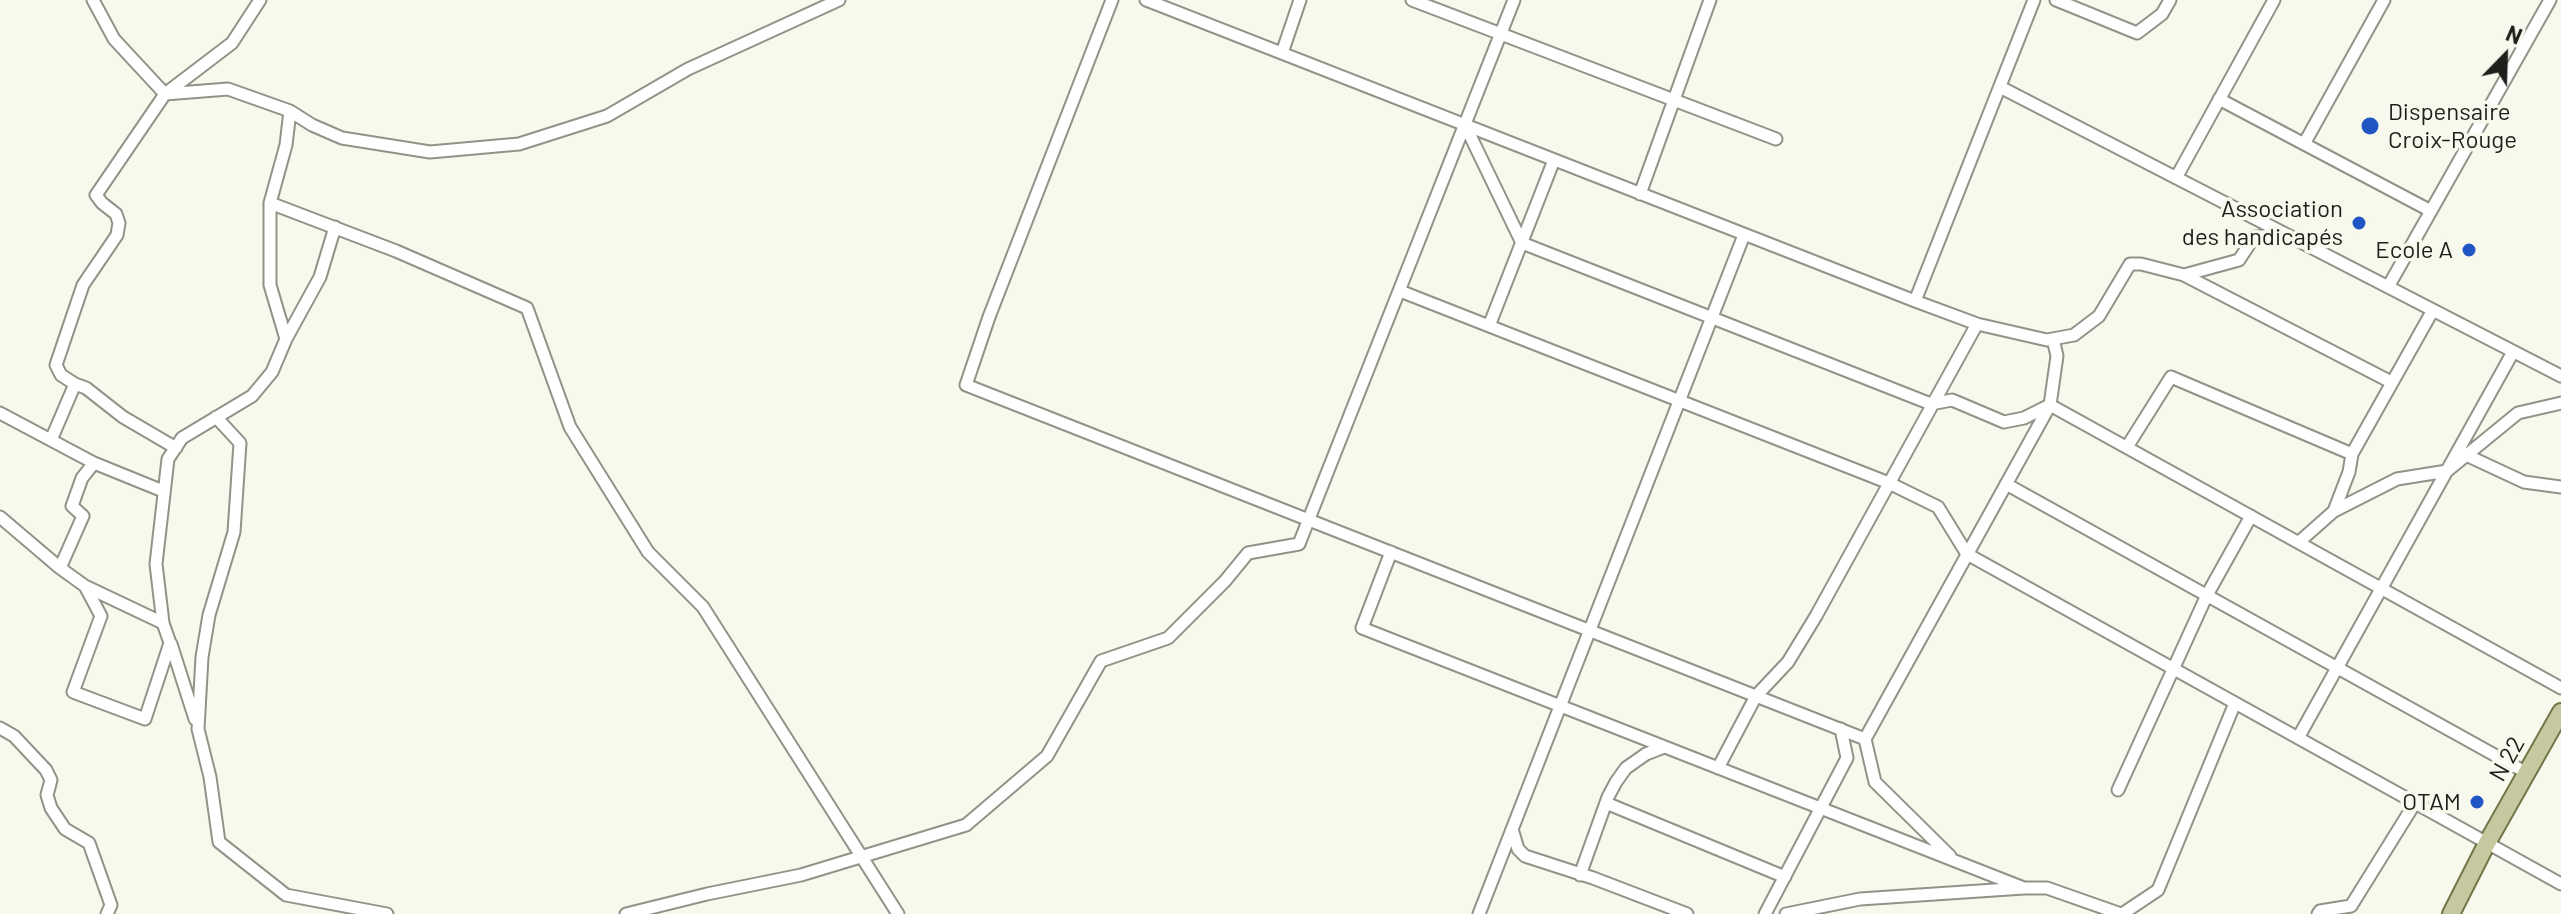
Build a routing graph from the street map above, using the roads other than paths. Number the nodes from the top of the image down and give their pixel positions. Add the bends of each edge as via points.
1 (93, 0) edge
2 (260, 0) edge
3 (839, 0) edge
4 (1146, 0) edge
5 (1300, 0) edge
6 (1412, 0) edge
7 (1514, 0) edge
8 (1710, 0) edge
9 (2034, 0) edge
10 (2056, 0) edge
11 (2170, 0) edge
12 (2274, 0) edge
13 (2384, 0) edge
14 (2550, 0) edge
15 (1110, 1) edge
16 (1500, 35) junction
17 (1282, 53) junction
18 (2000, 87) junction
19 (165, 94) junction
20 (2219, 99) junction
21 (1673, 101) junction
22 (290, 111) junction
23 (1465, 125) junction
24 (1776, 139) dead end
25 (2304, 144) junction
26 (1554, 160) junction
27 (2176, 178) junction
28 (1640, 194) junction
29 (270, 203) junction
30 (2431, 211) junction
31 (335, 227) junction
32 (2284, 234) junction
33 (1744, 235) junction
34 (1522, 243) junction
35 (2184, 275) junction
36 (2388, 287) junction
37 (1400, 291) junction
38 (1915, 301) junction
39 (2433, 310) junction
40 (1711, 318) junction
41 (1977, 324) junction
42 (1489, 326) junction
43 (286, 339) junction
44 (2053, 339) junction
45 (2513, 352) junction
46 (2561, 376) edge
47 (2391, 382) junction
48 (75, 384) junction
49 (1679, 401) junction
50 (2561, 403) edge
51 (1931, 404) junction
52 (2050, 405) junction
53 (0, 413) edge
54 (216, 417) junction
55 (51, 440) junction
56 (2127, 447) junction
57 (176, 448) junction
58 (2352, 454) junction
59 (2466, 455) junction
60 (94, 463) junction
61 (2447, 471) junction
62 (1889, 483) junction
63 (2006, 484) junction
64 (2561, 487) edge
65 (163, 491) junction
66 (2334, 511) junction
67 (2251, 516) junction
68 (0, 517) edge
69 (1310, 521) junction
70 (2299, 542) junction
71 (1391, 552) junction
72 (1967, 554) junction
73 (60, 568) junction
74 (85, 586) junction
75 (2381, 588) junction
76 (2207, 595) junction
77 (163, 623) junction
78 (1589, 630) junction
79 (170, 643) junction
80 (2337, 667) junction
81 (2173, 669) junction
82 (2561, 688) edge
83 (1756, 696) junction
84 (2235, 703) junction
85 (1560, 706) junction
86 (2561, 712) edge
87 (0, 728) edge
88 (198, 729) junction
89 (1841, 729) junction
90 (2298, 738) junction
91 (1865, 739) junction
92 (1664, 747) junction
93 (1718, 768) junction
94 (2527, 773) junction
95 (2118, 790) dead end
96 (1606, 803) junction
97 (2415, 803) junction
98 (1821, 808) junction
99 (1512, 828) junction
100 (2487, 843) junction
101 (864, 857) junction
102 (1955, 861) junction
103 (1580, 875) junction
104 (1785, 877) junction
105 (2561, 884) edge
106 (2024, 888) junction
107 (107, 914) edge
108 (387, 914) edge
109 (626, 914) edge
110 (898, 914) edge
111 (1479, 914) edge
112 (1687, 914) edge
113 (1765, 914) edge
114 (1786, 914) edge
115 (2122, 914) edge
116 (2318, 914) edge
117 (2451, 914) edge

1 - 19 street via 114,39
2 - 19 street via 232,43
3 - 22 street via 688,69 607,116 519,144 430,152 342,138
4 - 17 street
5 - 17 street
6 - 16 street
7 - 16 street
8 - 21 street
9 - 18 street
10 - 11 street via 2137,33 2162,14
12 - 20 street
13 - 25 street
14 - 30 street
15 - 69 street via 966,385
16 - 21 street
16 - 23 street
17 - 23 street
18 - 27 street
18 - 38 street
19 - 22 street via 228,89
19 - 48 street via 96,195 119,223 117,235 83,285 56,365
20 - 25 street
20 - 27 street
21 - 24 street
21 - 28 street
22 - 29 street
23 - 26 street
23 - 34 street
23 - 37 street
25 - 30 street
26 - 28 street
26 - 34 street
27 - 32 street
28 - 33 street
29 - 31 street
29 - 43 street via 270,285
30 - 36 street
31 - 43 street via 320,277
31 - 101 street via 527,308 570,427 648,552 703,607
32 - 35 street via 2254,237 2239,260
32 - 36 street
33 - 38 street
33 - 40 street
34 - 40 street
34 - 42 street
35 - 44 street via 2130,264 2099,316 2074,335
35 - 47 street
36 - 39 street
37 - 42 street
37 - 69 street
38 - 41 street
39 - 45 street
39 - 47 street
40 - 49 street
40 - 51 street
41 - 44 street
41 - 51 street
42 - 49 street
43 - 54 street via 272,372 252,396
44 - 52 street via 2057,356
45 - 46 street
45 - 61 street
47 - 58 street
48 - 55 street
48 - 57 street
49 - 62 street
49 - 78 street
50 - 59 street via 2518,413
51 - 52 street via 1952,400 2004,422
51 - 62 street
52 - 56 street
52 - 63 street
53 - 55 street
54 - 57 street via 182,438
54 - 88 street via 240,443 234,532 209,615
55 - 60 street
56 - 58 street via 2171,377
56 - 67 street
57 - 65 street via 168,459
58 - 66 street
59 - 61 street
59 - 64 street via 2524,482
60 - 65 street
60 - 73 street via 72,506 83,516
61 - 66 street via 2397,479
61 - 75 street
62 - 72 street via 1938,507
62 - 83 street via 1788,662
63 - 72 street
63 - 76 street
65 - 77 street via 156,564
66 - 70 street
67 - 70 street
67 - 76 street
68 - 73 street
69 - 71 street
69 - 101 street via 1299,544 1248,553 1168,638 1101,661 1047,756 966,825
70 - 75 street
71 - 78 street
71 - 85 street via 1362,628
72 - 81 street
72 - 91 street
73 - 74 street
74 - 77 street
74 - 79 street via 101,616 73,692 145,719
75 - 80 street
75 - 82 street
76 - 80 street
76 - 81 street
77 - 79 street
78 - 83 street
78 - 85 street
79 - 88 street
80 - 90 street
80 - 94 street
81 - 84 street
81 - 95 street
83 - 89 street
83 - 93 street
84 - 90 street
84 - 115 street via 2158,890
85 - 92 street
85 - 99 street
86 - 94 main road, N 22 / N 22
87 - 107 street via 46,770 51,808 65,829 89,843 111,905
88 - 108 street via 219,842 286,895
89 - 91 street
89 - 98 street via 1847,758
90 - 97 street
91 - 102 street via 1875,782
92 - 93 street
92 - 96 street via 1626,768
93 - 98 street
94 - 100 main road, N 22 / N 22
96 - 103 street
96 - 104 street
97 - 100 street
97 - 116 street via 2351,906
98 - 102 street
98 - 104 street
99 - 103 street via 1525,856
99 - 111 street
100 - 105 street
100 - 117 main road, N 22 / N 22
101 - 109 street
101 - 110 street
102 - 106 street
103 - 112 street
104 - 113 street
106 - 114 street via 1860,899
106 - 115 street via 2047,888

